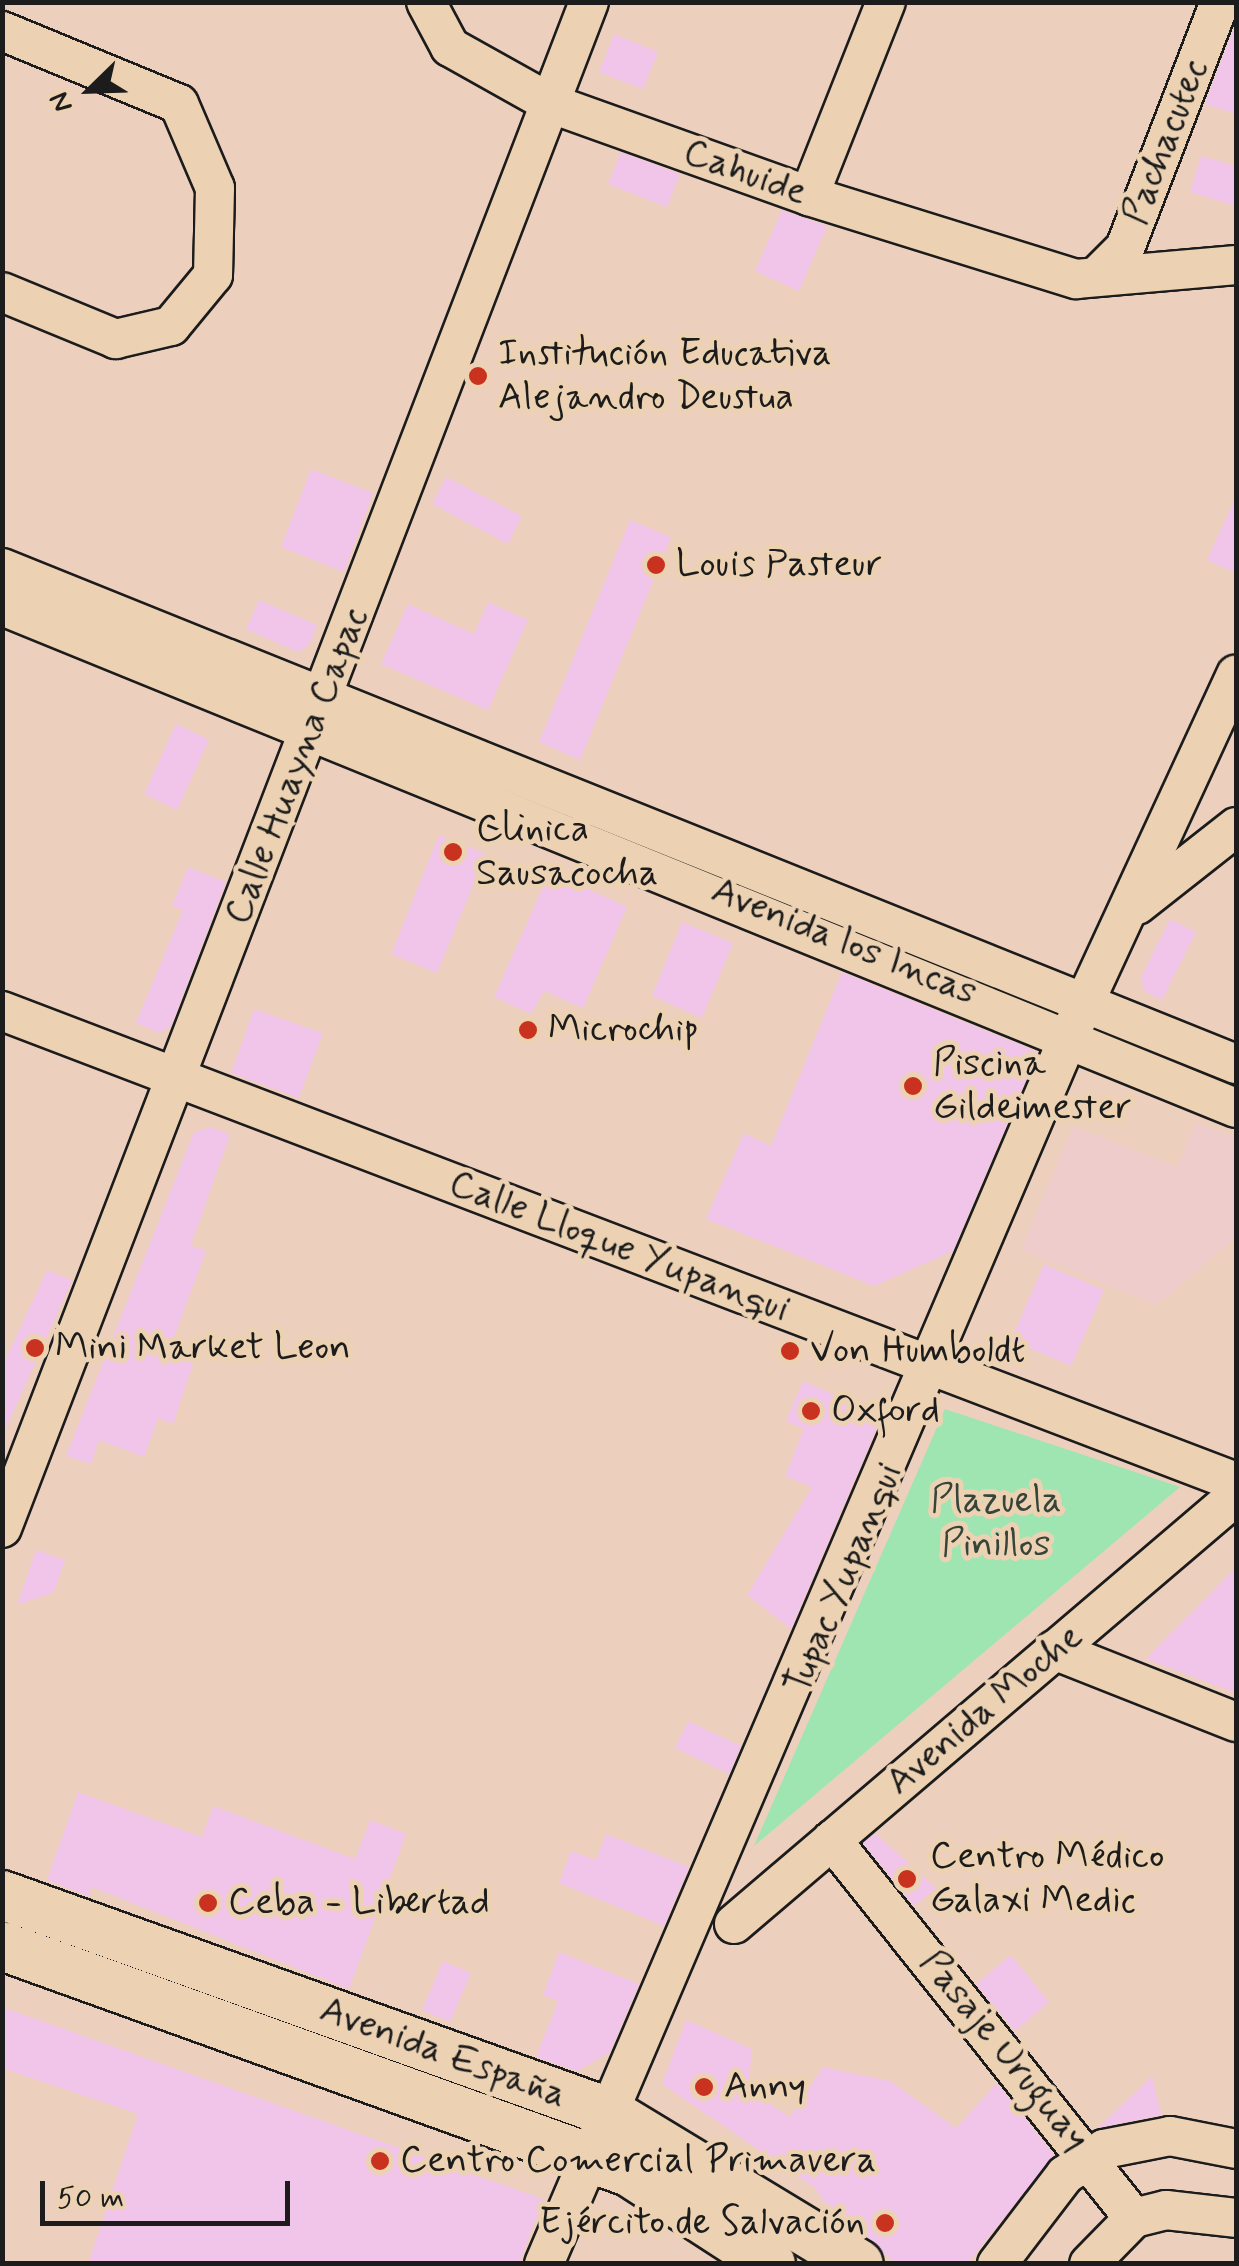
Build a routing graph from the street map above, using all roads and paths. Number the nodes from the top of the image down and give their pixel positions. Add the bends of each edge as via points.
1 (426, 2) edge
2 (589, 2) edge
3 (886, 2) edge
4 (1220, 2) edge
5 (2, 31) edge
6 (552, 104) junction
7 (809, 196) junction
8 (1236, 265) edge
9 (1100, 273) junction
10 (2, 292) edge
11 (2, 568) edge
12 (2, 606) edge
13 (1236, 674) edge
14 (326, 691) junction
15 (312, 727) junction
16 (1236, 827) edge
17 (1131, 910) junction
18 (1087, 998) junction
19 (2, 1012) edge
20 (1070, 1034) junction
21 (1236, 1064) edge
22 (176, 1078) junction
23 (1236, 1108) edge
24 (935, 1367) junction
25 (1236, 1482) edge
26 (1236, 1496) edge
27 (2, 1528) edge
28 (1054, 1650) junction
29 (1236, 1722) edge
30 (832, 1840) junction
31 (2, 1895) edge
32 (734, 1924) dead end
33 (2, 1946) edge
34 (608, 2112) junction
35 (1236, 2148) edge
36 (587, 2154) junction
37 (1090, 2156) junction
38 (1134, 2218) junction
39 (1236, 2218) edge
40 (544, 2264) edge
41 (771, 2264) edge
42 (859, 2264) edge
43 (997, 2264) edge
44 (1089, 2264) edge

1 - 6 street, Cahuide via 450,47
2 - 6 street, Calle Huayna Capac
3 - 7 street
4 - 9 street, Pachacutec via 1125,248
5 - 10 street via 179,104 215,188 214,275 171,326 116,340
6 - 7 street, Cahuide
6 - 14 street, Calle Huayna Capac
7 - 9 street, Cahuide via 1056,275
8 - 9 street, Cahuide
11 - 14 street, Avenida los Incas
12 - 15 street, Avenida los Incas
13 - 17 street, Tupac Yupanqui
14 - 15 street, Calle Huayna Capac
14 - 18 street, Avenida los Incas
15 - 20 street, Avenida los Incas
15 - 22 street, Calle Huayna Capac
16 - 17 street
17 - 18 street, Tupac Yupanqui
18 - 20 street, Tupac Yupanqui
18 - 21 street, Avenida los Incas
19 - 22 street, Calle Lloque Yupanqui
20 - 23 street, Avenida los Incas
20 - 24 street, Tupac Yupanqui
22 - 24 street, Calle Lloque Yupanqui
22 - 27 street, Calle Huayna Capac
24 - 25 street, Calle Lloque Yupanqui
24 - 34 street, Tupac Yupanqui
26 - 28 street, Avenida Moche
28 - 29 street
28 - 30 street, Avenida Moche
30 - 32 street, Avenida Moche
30 - 37 street, Pasaje Uruguay
31 - 34 main road, Avenida España
33 - 36 main road, Avenida España
34 - 36 street, Tupac Yupanqui
34 - 42 main road, Avenida España
35 - 37 street via 1170,2136
36 - 40 street, Tupac Yupanqui
36 - 41 main road, Avenida España
37 - 38 street, Pasaje Uruguay
37 - 43 street
38 - 39 street via 1166,2210
38 - 44 street

